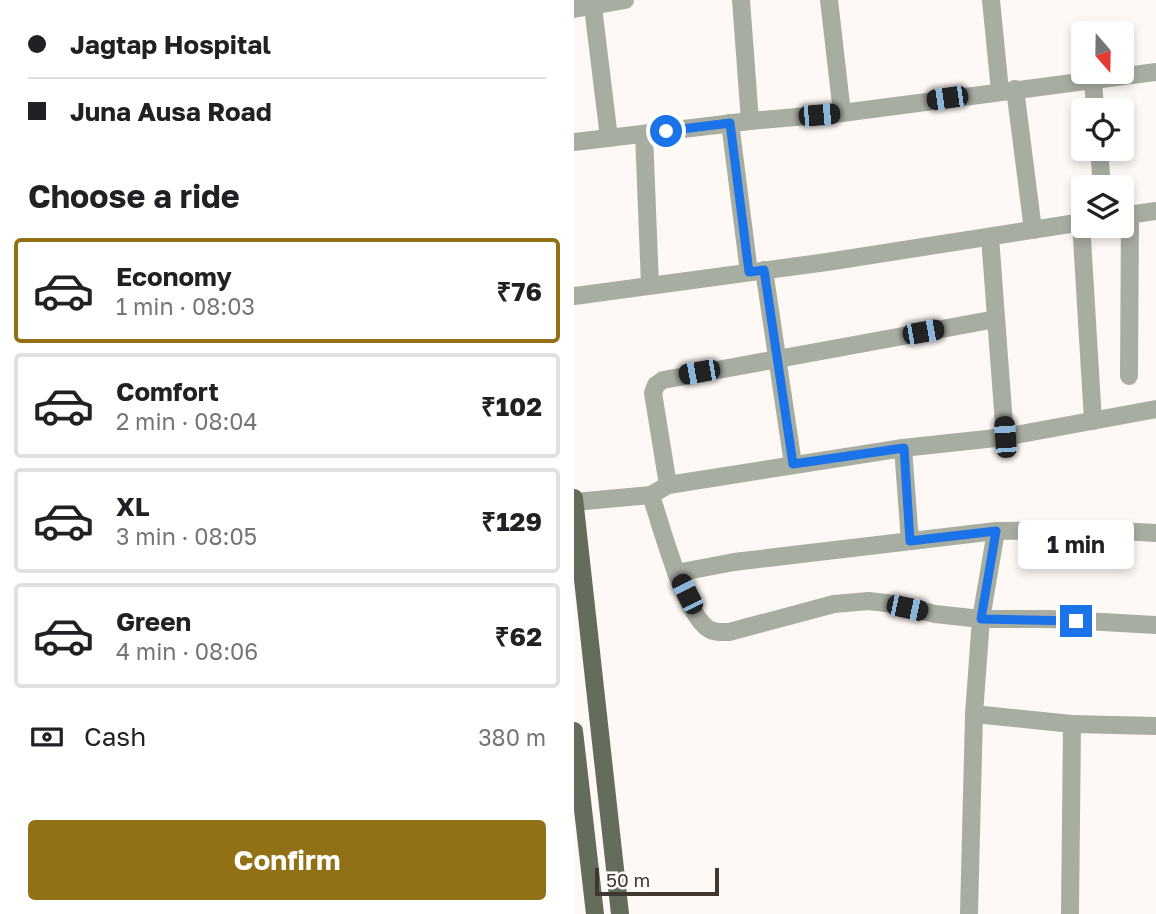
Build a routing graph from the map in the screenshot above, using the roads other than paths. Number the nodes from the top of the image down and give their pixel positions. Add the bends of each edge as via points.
1 (625, 0) edge
2 (741, 0) edge
3 (828, 0) edge
4 (991, 0) edge
5 (593, 7) junction
6 (574, 9) edge
7 (1156, 72) edge
8 (1134, 74) edge
9 (1071, 82) edge
10 (1007, 90) junction
11 (842, 113) junction
12 (750, 121) junction
13 (730, 123) junction
14 (645, 134) junction
15 (609, 138) junction
16 (574, 142) edge
17 (1156, 211) edge
18 (1134, 214) edge
19 (1071, 224) edge
20 (1033, 230) junction
21 (990, 237) junction
22 (1083, 238) edge
23 (1126, 238) edge
24 (756, 271) junction
25 (650, 285) junction
26 (574, 296) edge
27 (996, 319) junction
28 (775, 359) junction
29 (1129, 376) dead end
30 (1156, 409) edge
31 (1093, 421) junction
32 (1005, 437) junction
33 (904, 448) junction
34 (793, 464) junction
35 (668, 485) junction
36 (651, 495) junction
37 (574, 501) edge
38 (996, 531) junction
39 (1156, 533) edge
40 (910, 541) junction
41 (676, 573) junction
42 (981, 619) junction
43 (1156, 625) edge
44 (974, 713) junction
45 (1072, 724) junction
46 (1156, 726) edge
47 (574, 731) edge
48 (595, 914) edge
49 (620, 914) edge
50 (969, 914) edge
51 (1070, 914) edge

1 - 5 street
2 - 12 street
3 - 11 street
4 - 10 street
5 - 6 street
5 - 15 street
7 - 8 street
9 - 10 street
10 - 11 street
10 - 20 street
11 - 12 street
12 - 13 street
13 - 14 street
13 - 24 street
14 - 15 street
14 - 25 street
15 - 16 street
17 - 18 street
19 - 20 street
20 - 21 street
21 - 24 street
21 - 27 street
22 - 31 street
23 - 29 street
24 - 25 street
24 - 28 street
25 - 26 street
27 - 28 street
27 - 32 street
28 - 34 street
28 - 35 street via 673,376 656,385 653,393
30 - 31 street
31 - 32 street
32 - 33 street
33 - 34 street
33 - 40 street
34 - 35 street
35 - 36 street
36 - 37 street
36 - 41 street
37 - 49 main road
38 - 39 street
38 - 40 street
38 - 42 street
40 - 41 street
41 - 42 street via 698,615 715,632 834,604 869,601
42 - 43 street
42 - 44 street
44 - 45 street
44 - 50 street
45 - 46 street
45 - 51 street
47 - 48 main road

